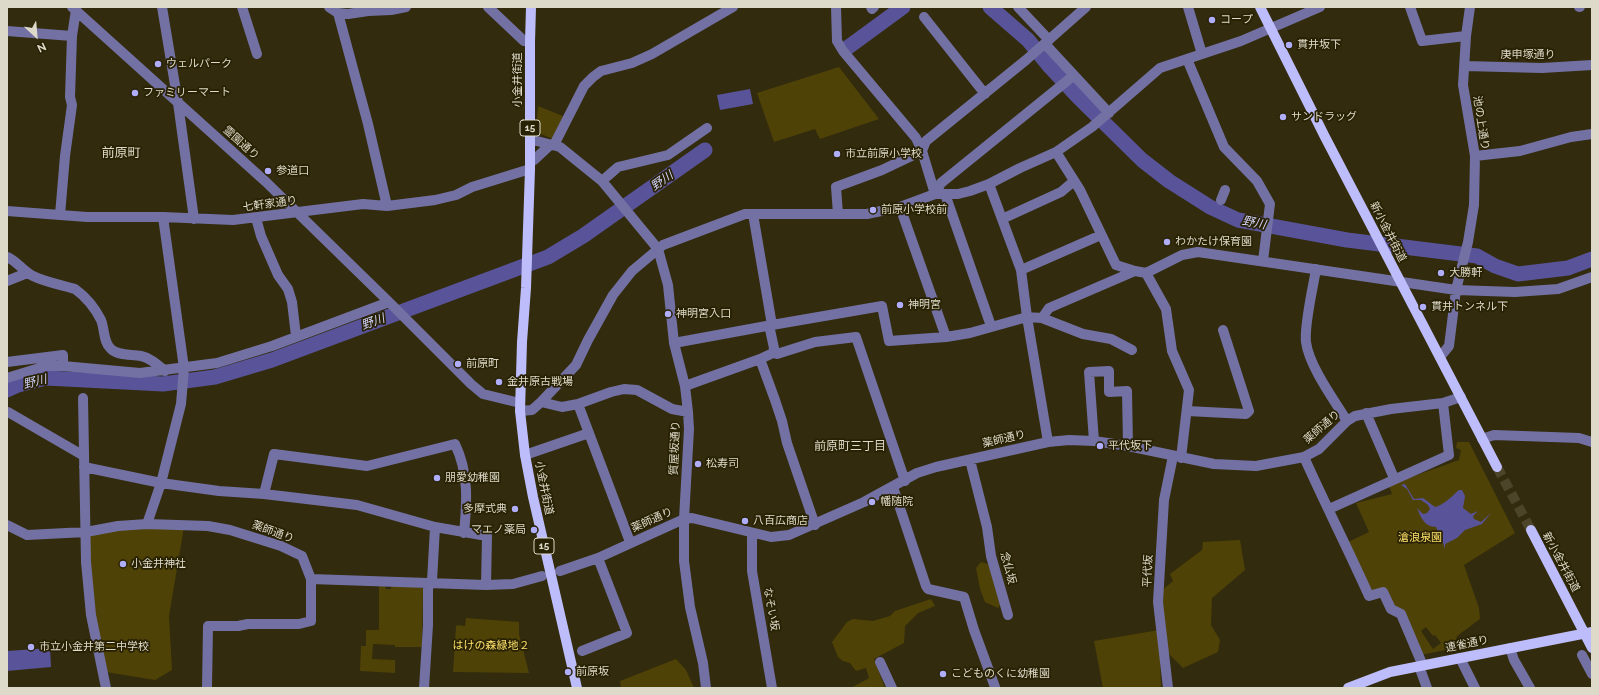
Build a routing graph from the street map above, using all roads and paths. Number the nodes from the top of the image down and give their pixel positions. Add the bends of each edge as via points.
1 (162, 7) edge
2 (242, 7) edge
3 (329, 7) edge
4 (406, 7) edge
5 (488, 7) edge
6 (531, 7) edge
7 (733, 7) edge
8 (836, 7) edge
9 (871, 7) edge
10 (874, 7) edge
11 (1018, 7) edge
12 (1086, 7) edge
13 (1188, 7) edge
14 (1260, 7) edge
15 (1320, 7) edge
16 (1410, 7) edge
17 (1470, 7) edge
18 (74, 9) edge
19 (390, 9) edge
20 (1296, 12) edge
21 (338, 13) junction
22 (924, 17) dead end
23 (1270, 28) junction
24 (7, 31) edge
25 (72, 36) junction
26 (1466, 36) junction
27 (530, 42) junction
28 (1045, 44) junction
29 (257, 54) dead end
30 (1202, 54) junction
31 (1188, 59) junction
32 (1592, 65) edge
33 (1465, 66) junction
34 (1072, 77) junction
35 (985, 94) junction
36 (178, 102) junction
37 (1108, 113) junction
38 (707, 128) dead end
39 (1592, 134) edge
40 (530, 141) junction
41 (552, 145) junction
42 (922, 151) junction
43 (1056, 152) junction
44 (1475, 156) junction
45 (530, 165) junction
46 (602, 181) junction
47 (1074, 181) junction
48 (989, 184) junction
49 (1225, 190) dead end
50 (940, 194) junction
51 (1221, 200) dead end
52 (386, 206) junction
53 (900, 207) junction
54 (7, 211) edge
55 (296, 212) junction
56 (753, 214) junction
57 (838, 214) junction
58 (60, 215) junction
59 (163, 217) junction
60 (256, 218) junction
61 (194, 219) junction
62 (1002, 219) junction
63 (1101, 235) junction
64 (658, 249) junction
65 (7, 258) edge
66 (1263, 261) junction
67 (1021, 270) junction
68 (1316, 270) junction
69 (1135, 271) junction
70 (1146, 272) junction
71 (27, 273) junction
72 (1592, 277) edge
73 (7, 281) edge
74 (1400, 282) junction
75 (1456, 290) junction
76 (389, 302) junction
77 (1027, 317) junction
78 (1042, 318) junction
79 (770, 325) junction
80 (991, 326) junction
81 (1223, 330) dead end
82 (296, 336) junction
83 (946, 337) junction
84 (674, 343) junction
85 (1132, 350) dead end
86 (773, 353) junction
87 (1440, 357) junction
88 (760, 359) junction
89 (7, 362) edge
90 (63, 366) junction
91 (184, 368) junction
92 (165, 371) junction
93 (7, 378) edge
94 (685, 386) junction
95 (1461, 397) junction
96 (83, 398) dead end
97 (541, 402) junction
98 (1443, 403) junction
99 (578, 404) junction
100 (520, 407) junction
101 (1187, 411) junction
102 (8, 412) edge
103 (688, 412) junction
104 (1366, 413) junction
105 (1347, 421) junction
106 (589, 433) junction
107 (1482, 439) junction
108 (1094, 441) junction
109 (1048, 442) junction
110 (1592, 442) edge
111 (1128, 446) junction
112 (525, 455) junction
113 (84, 456) junction
114 (1177, 457) junction
115 (1304, 457) junction
116 (970, 460) junction
117 (84, 467) junction
118 (1497, 467) tunnel mouth
119 (1394, 478) junction
120 (905, 481) junction
121 (160, 483) junction
122 (893, 487) junction
123 (264, 494) junction
124 (1329, 509) junction
125 (684, 518) junction
126 (147, 524) junction
127 (7, 525) edge
128 (815, 525) junction
129 (436, 527) junction
130 (1531, 530) tunnel mouth
131 (86, 532) junction
132 (464, 533) junction
133 (752, 534) junction
134 (630, 542) junction
135 (598, 558) junction
136 (560, 571) dead end
137 (542, 576) dead end
138 (311, 579) junction
139 (430, 583) junction
140 (486, 585) junction
141 (1008, 615) dead end
142 (1588, 632) edge
143 (1510, 648) junction
144 (1592, 648) edge
145 (582, 651) dead end
146 (1582, 654) dead end
147 (1460, 658) junction
148 (880, 662) dead end
149 (1421, 666) junction
150 (1592, 674) edge
151 (995, 687) edge
152 (106, 688) edge
153 (207, 688) edge
154 (424, 688) edge
155 (577, 688) edge
156 (706, 688) edge
157 (772, 688) edge
158 (892, 688) edge
159 (1168, 688) edge
160 (1348, 688) edge
161 (1427, 688) edge
162 (1476, 688) edge
163 (1530, 688) edge

1 - 36 street
2 - 29 street
3 - 21 street
4 - 19 street
5 - 27 street via 524,41
6 - 27 main road, 小金井街道 / 15
7 - 41 street, 七軒家通り via 652,54 632,63 601,71 593,77 584,86
8 - 42 street via 838,41 843,51 916,138
9 - 10 street
11 - 28 street
12 - 28 street
13 - 30 street
14 - 23 main road, 新小金井街道
15 - 20 street
16 - 26 street via 1422,41
17 - 26 street, 池の上通り
18 - 25 street
18 - 36 street, 霊園通り
19 - 21 street
20 - 23 street
21 - 52 street
22 - 35 street
23 - 30 street
23 - 74 main road, 新小金井街道
24 - 25 street
25 - 58 street via 72,105
26 - 33 street, 池の上通り
27 - 40 main road, 小金井街道 / 15
28 - 34 street
28 - 35 street
30 - 31 street
31 - 37 street via 1160,68
31 - 66 street via 1224,147 1257,181 1270,204
32 - 33 street, 庚申塚通り via 1542,68
33 - 44 street, 池の上通り via 1464,84
34 - 37 street
34 - 50 street via 941,183
35 - 42 street via 926,141
36 - 55 street, 霊園通り
36 - 61 street
37 - 43 street
38 - 46 street via 668,155 618,167
39 - 44 street via 1520,150
40 - 41 street
40 - 45 main road, 小金井街道 / 15
41 - 45 street, 七軒家通り
41 - 46 street via 569,153
42 - 50 street
42 - 57 street via 882,170 836,187
43 - 47 street
43 - 48 street
44 - 75 street, 池の上通り via 1474,205
45 - 52 street, 七軒家通り via 456,195
45 - 100 main road, 小金井街道 / 15
46 - 64 street, 質屋坂通り
47 - 62 street via 1061,192
47 - 63 street
48 - 50 street via 958,194
48 - 62 street
49 - 51 street
50 - 53 street
50 - 80 street
52 - 55 street, 七軒家通り via 363,204
53 - 57 street via 866,214
53 - 83 street
54 - 58 street, 七軒家通り
55 - 60 street, 七軒家通り
55 - 76 street, 霊園通り
56 - 57 street
56 - 64 street via 745,214
56 - 79 street
58 - 59 street, 七軒家通り
59 - 61 street, 七軒家通り
59 - 91 street
60 - 61 street, 七軒家通り
60 - 82 street via 275,268 288,289
62 - 67 street
63 - 67 street
63 - 69 street via 1116,265
64 - 84 street, 質屋坂通り via 668,285
64 - 97 street via 632,271 613,295 576,365
65 - 71 street
66 - 68 street
66 - 70 street via 1195,252 1182,255
67 - 77 street
68 - 74 street
68 - 105 street via 1306,342 1312,360
69 - 70 street
69 - 78 street via 1050,308
70 - 101 street, 平代坂 via 1166,309 1172,351 1189,390
71 - 73 street
71 - 92 street via 75,289 90,303 101,321 108,346 113,351 142,356
72 - 75 street via 1558,289 1515,292
74 - 75 street
74 - 87 main road, 新小金井街道
75 - 87 street via 1449,346
76 - 82 street
76 - 100 street, 霊園通り via 483,394
77 - 78 street
77 - 80 street
77 - 109 street
78 - 85 street via 1083,334 1111,339
79 - 83 street via 882,306 889,341
79 - 84 street
79 - 86 street
80 - 83 street
81 - 101 street via 1249,411 1246,414
82 - 91 street via 217,363
84 - 94 street, 質屋坂通り
86 - 88 street
86 - 120 street via 815,342 856,337
87 - 95 main road, 新小金井街道
88 - 94 street
88 - 128 street
89 - 90 street via 63,355
90 - 92 street via 140,373
90 - 93 street via 46,366
91 - 92 street
91 - 121 street via 182,402
94 - 103 street, 質屋坂通り
95 - 98 street, 薬師通り
95 - 107 main road, 新小金井街道
96 - 113 street
97 - 99 street via 562,407
97 - 100 street via 532,410
98 - 104 street, 薬師通り
98 - 119 street via 1449,455
99 - 103 street via 624,389 638,390 672,409
99 - 106 street
100 - 112 main road, 小金井街道 / 15
101 - 114 street, 平代坂
102 - 113 street
103 - 125 street, 質屋坂通り
104 - 105 street, 薬師通り
104 - 119 street
105 - 115 street, 薬師通り via 1319,449
106 - 112 street
106 - 134 street
107 - 110 street via 1494,435 1580,438
107 - 118 main road, 新小金井街道
108 - 109 street, 薬師通り
108 - 111 street, 薬師通り
108 - 111 street via 1089,372 1109,372 1109,392 1127,391
109 - 116 street, 薬師通り
111 - 114 street, 薬師通り
112 - 155 main road, 小金井街道 / 15
113 - 117 street
114 - 115 street, 薬師通り via 1214,464 1256,466
114 - 159 street, 平代坂 via 1164,500 1158,602
115 - 124 street
116 - 120 street, 薬師通り via 917,473
116 - 141 street, 念仏坂
117 - 121 street
117 - 131 street
119 - 124 street
120 - 122 street, 薬師通り
121 - 123 street
121 - 126 street
122 - 128 street, 薬師通り
122 - 151 street via 926,586 928,589 964,597
123 - 129 street via 357,505
123 - 132 street via 274,454 367,466 454,444 465,474
124 - 149 street via 1369,596 1383,592 1391,609 1401,614
125 - 133 street, 薬師通り
125 - 134 street, 薬師通り
125 - 156 street, 質屋坂通り via 684,561
126 - 131 street, 薬師通り
126 - 138 street, 薬師通り via 208,526 281,546 302,556
127 - 131 street, 薬師通り via 27,534
128 - 133 street, 薬師通り via 789,535 771,537
129 - 132 street
129 - 139 street
130 - 142 main road, 新小金井街道
131 - 152 street via 91,615
132 - 140 street via 487,536
133 - 157 street, なそい坂 via 752,571
134 - 135 street, 薬師通り
135 - 136 street, 薬師通り
135 - 145 street via 627,633
137 - 140 street via 513,584
138 - 139 street
138 - 153 street via 311,621 299,624 208,626
139 - 140 street
139 - 154 street
142 - 143 main road, 連雀通り
142 - 144 main road, 新小金井街道
143 - 147 main road, 連雀通り
143 - 163 street
146 - 150 street
147 - 149 main road, 連雀通り
147 - 162 street
148 - 158 street
149 - 160 main road, 連雀通り via 1390,672
149 - 161 street

